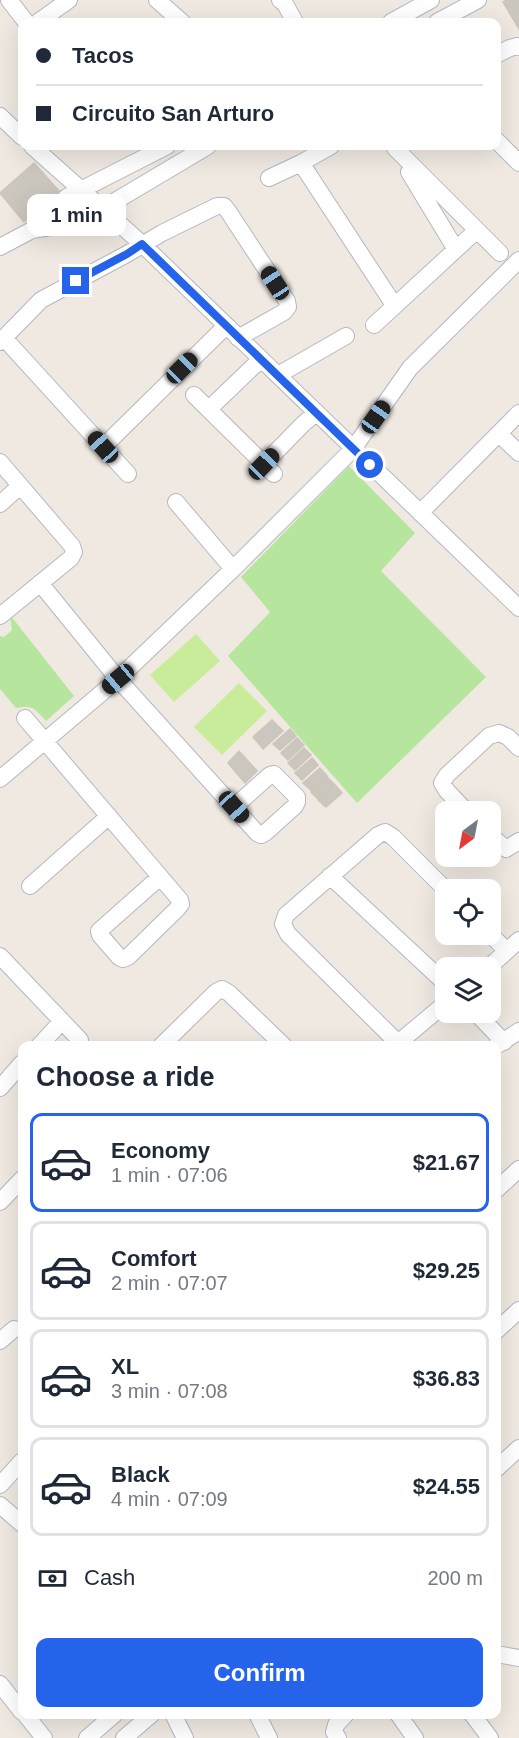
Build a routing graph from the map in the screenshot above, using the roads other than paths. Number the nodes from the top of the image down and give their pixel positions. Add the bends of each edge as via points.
1 (9, 0) edge
2 (69, 0) edge
3 (157, 0) edge
4 (478, 0) edge
5 (285, 1) edge
6 (421, 3) edge
7 (461, 11) edge
8 (23, 18) edge
9 (44, 18) edge
10 (177, 18) edge
11 (293, 18) edge
12 (397, 18) edge
13 (446, 18) edge
14 (519, 47) edge
15 (501, 52) edge
16 (0, 116) edge
17 (18, 133) edge
18 (501, 145) edge
19 (36, 150) edge
20 (159, 150) edge
21 (201, 150) edge
22 (325, 150) edge
23 (396, 150) edge
24 (397, 150) edge
25 (301, 163) junction
26 (519, 163) edge
27 (268, 178) dead end
28 (80, 190) junction
29 (102, 209) junction
30 (32, 230) junction
31 (476, 231) junction
32 (142, 244) junction
33 (0, 247) edge
34 (455, 248) junction
35 (500, 253) dead end
36 (519, 260) edge
37 (394, 305) junction
38 (374, 325) dead end
39 (226, 326) junction
40 (346, 336) dead end
41 (238, 338) junction
42 (2, 340) edge
43 (261, 359) junction
44 (278, 375) junction
45 (194, 395) dead end
46 (210, 408) junction
47 (316, 413) junction
48 (519, 413) edge
49 (499, 434) junction
50 (103, 447) junction
51 (353, 449) junction
52 (519, 453) edge
53 (0, 462) edge
54 (128, 474) dead end
55 (20, 486) junction
56 (177, 502) dead end
57 (0, 504) edge
58 (420, 513) junction
59 (233, 570) junction
60 (40, 583) junction
61 (519, 608) edge
62 (0, 616) edge
63 (118, 679) junction
64 (25, 718) dead end
65 (44, 740) junction
66 (519, 747) edge
67 (0, 779) edge
68 (457, 801) edge
69 (234, 807) junction
70 (109, 816) junction
71 (519, 841) edge
72 (501, 845) edge
73 (330, 876) junction
74 (160, 877) junction
75 (435, 879) edge
76 (30, 886) dead end
77 (513, 946) edge
78 (500, 957) edge
79 (2, 963) edge
80 (435, 974) edge
81 (435, 1013) edge
82 (62, 1021) junction
83 (484, 1023) edge
84 (519, 1031) edge
85 (80, 1040) dead end
86 (44, 1041) edge
87 (166, 1041) edge
88 (279, 1041) edge
89 (396, 1041) edge
90 (402, 1041) edge
91 (498, 1041) edge
92 (501, 1043) edge
93 (18, 1068) edge
94 (0, 1088) edge
95 (519, 1169) edge
96 (18, 1183) edge
97 (501, 1185) edge
98 (0, 1202) edge
99 (518, 1314) edge
100 (501, 1327) edge
101 (14, 1329) dead end
102 (0, 1341) edge
103 (519, 1448) edge
104 (501, 1464) edge
105 (18, 1465) edge
106 (0, 1485) edge
107 (0, 1504) edge
108 (18, 1520) edge
109 (508, 1656) edge
110 (519, 1674) edge
111 (0, 1684) edge
112 (18, 1706) edge
113 (29, 1719) edge
114 (109, 1719) edge
115 (146, 1719) edge
116 (176, 1719) edge
117 (260, 1719) edge
118 (341, 1719) edge
119 (402, 1719) edge
120 (476, 1719) edge
121 (44, 1738) edge
122 (87, 1738) edge
123 (124, 1738) edge
124 (185, 1738) edge
125 (269, 1738) edge
126 (338, 1738) edge
127 (415, 1738) edge
128 (490, 1738) edge

1 - 8 street
2 - 9 street
3 - 10 street
4 - 7 street
5 - 11 street
6 - 12 street
7 - 13 street
14 - 15 street
16 - 17 street
18 - 26 street
19 - 28 street
20 - 28 street
21 - 29 street
22 - 25 street
23 - 34 street
24 - 31 street
25 - 27 street
25 - 37 street
28 - 29 street
28 - 30 street via 58,204
29 - 30 street via 57,226
29 - 32 street
30 - 33 street
31 - 34 street
31 - 35 street
32 - 39 street
32 - 41 street via 224,206 288,307
32 - 42 street via 41,300
34 - 37 street
36 - 51 street via 410,368
37 - 38 street
39 - 41 street
39 - 50 street
40 - 44 street
41 - 43 street
42 - 50 street
43 - 44 street
43 - 46 street
44 - 47 street
45 - 46 street
46 - 47 street via 269,469
47 - 51 street
48 - 49 street
49 - 52 street
49 - 58 street
50 - 54 street
51 - 58 street
51 - 59 street
53 - 55 street
55 - 57 street
55 - 60 street via 74,552
56 - 59 street
58 - 61 street
59 - 63 street
60 - 62 street
60 - 63 street
63 - 65 street
63 - 69 street
64 - 65 street
65 - 67 street
65 - 70 street
66 - 68 street via 499,733 489,736 442,783
69 - 69 street via 274,774 297,797 295,806 261,835
70 - 74 street
70 - 76 street
71 - 72 street via 506,849
73 - 75 street via 385,832
73 - 80 street
73 - 89 street via 286,915 283,924 288,934
74 - 74 street via 181,904 128,957 118,957 99,931
77 - 78 street
79 - 82 street
81 - 90 street
82 - 85 street
82 - 86 street
83 - 91 street
84 - 92 street
87 - 88 street via 222,989
93 - 94 street
95 - 97 street
96 - 98 street
99 - 100 street
101 - 102 street
103 - 104 street
105 - 106 street
107 - 108 street
109 - 110 street
111 - 112 street
113 - 121 street
114 - 122 street
115 - 123 street
116 - 124 street
117 - 125 street
118 - 126 street via 334,1732
119 - 127 street
120 - 128 street

